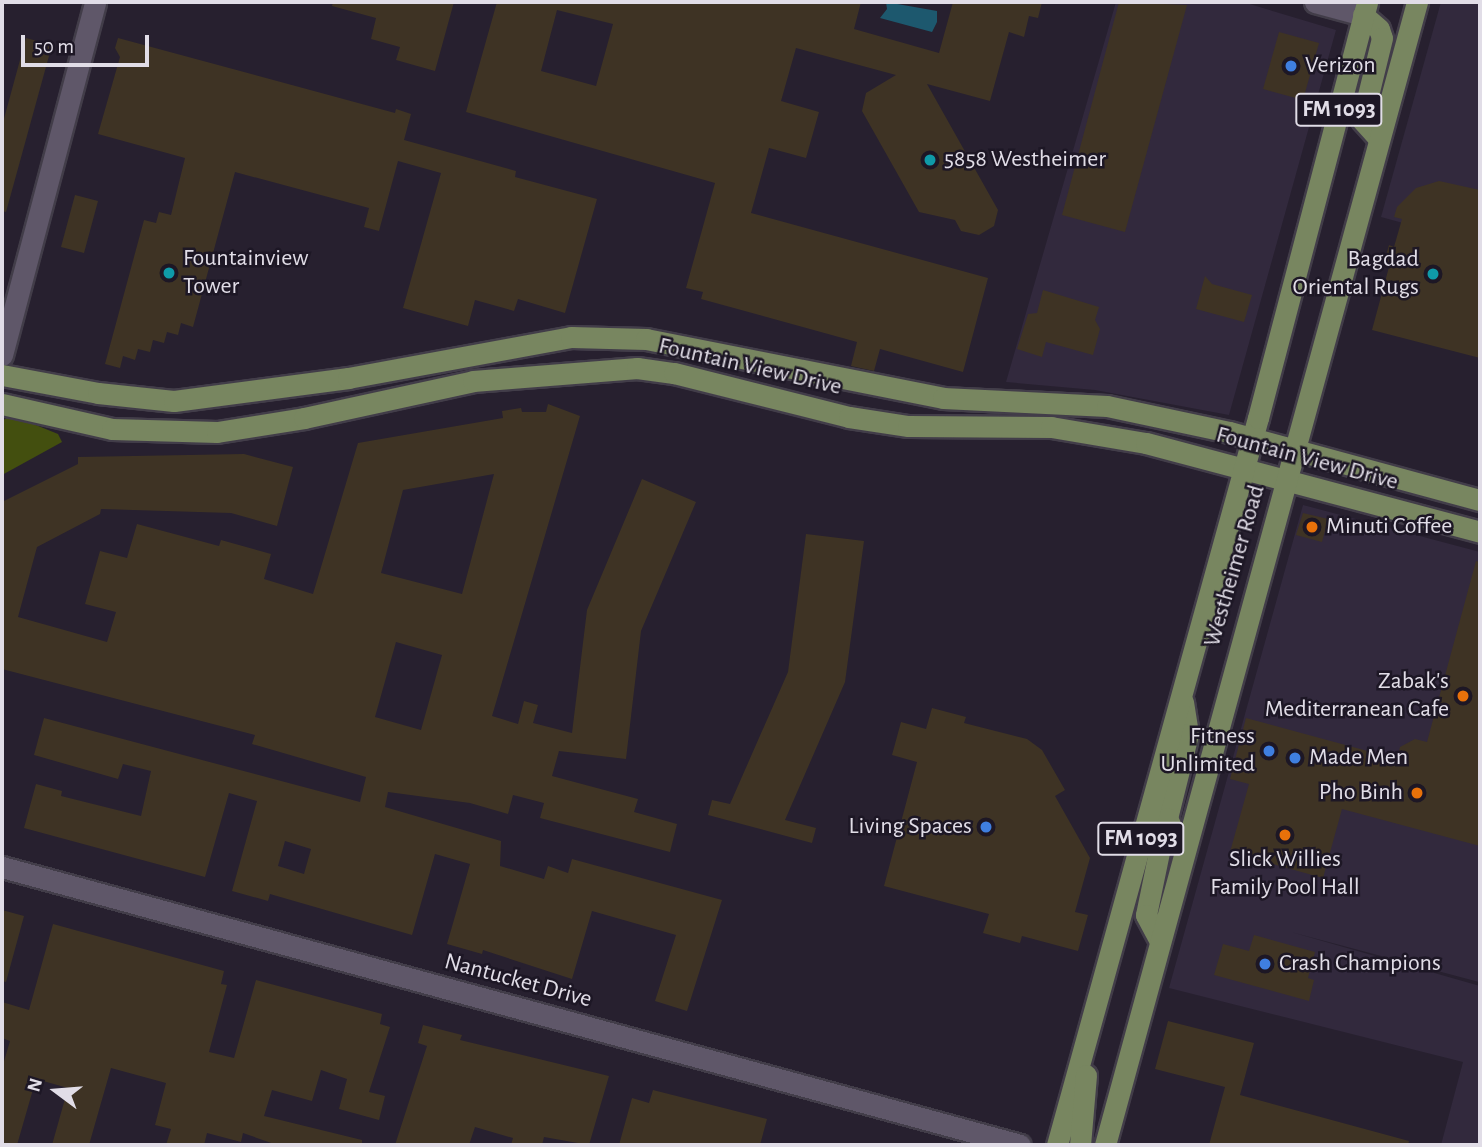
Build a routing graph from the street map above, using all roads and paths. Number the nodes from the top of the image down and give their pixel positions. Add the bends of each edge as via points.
1 (94, 2) edge
2 (1315, 2) edge
3 (1416, 2) edge
4 (1365, 9) edge
5 (1378, 138) junction
6 (680, 346) junction
7 (2, 355) edge
8 (674, 373) junction
9 (2, 375) edge
10 (299, 384) junction
11 (943, 398) junction
12 (976, 399) junction
13 (2, 404) edge
14 (304, 418) junction
15 (940, 428) junction
16 (974, 428) junction
17 (1253, 438) junction
18 (1295, 449) junction
19 (1244, 470) junction
20 (1286, 481) junction
21 (1480, 500) edge
22 (1480, 532) edge
23 (1181, 693) junction
24 (1144, 828) junction
25 (1188, 836) junction
26 (2, 867) edge
27 (1158, 939) junction
28 (1090, 1028) junction
29 (1020, 1145) edge
30 (1057, 1145) edge
31 (1080, 1145) edge
32 (1105, 1145) edge

1 - 7 street
2 - 4 street
3 - 5 main road, Westheimer Road / FM 1093
4 - 5 main road via 1382,38 1362,120
4 - 17 main road, Westheimer Road / FM 1093
5 - 18 main road, Westheimer Road / FM 1093
6 - 8 main road
6 - 10 main road, Fountain View Drive via 646,339 571,337
6 - 11 main road, Fountain View Drive
8 - 14 main road, Fountain View Drive via 637,368 473,380
8 - 15 main road, Fountain View Drive via 849,417
9 - 10 main road, Fountain View Drive via 98,394 174,401
10 - 14 main road
11 - 12 main road, Fountain View Drive
11 - 15 main road
12 - 16 main road
12 - 17 main road, Fountain View Drive via 1107,405
13 - 14 main road, Fountain View Drive via 111,429 217,432
15 - 16 main road, Fountain View Drive
16 - 19 main road, Fountain View Drive via 1051,427 1146,443
17 - 18 main road, Fountain View Drive
17 - 19 main road, Westheimer Road / FM 1093
18 - 20 main road, Westheimer Road / FM 1093
18 - 21 main road, Fountain View Drive
19 - 20 main road, Fountain View Drive
19 - 23 main road, Westheimer Road / FM 1093
20 - 22 main road, Fountain View Drive
20 - 25 main road, Westheimer Road / FM 1093
23 - 24 main road, Westheimer Road / FM 1093
23 - 25 main road via 1188,734 1167,818 1173,831
24 - 27 main road via 1159,852 1146,915
24 - 28 main road, Westheimer Road / FM 1093
25 - 27 main road, Westheimer Road / FM 1093
26 - 29 street, Nantucket Drive
27 - 32 main road, Westheimer Road / FM 1093
28 - 30 main road, Westheimer Road / FM 1093
28 - 31 main road

